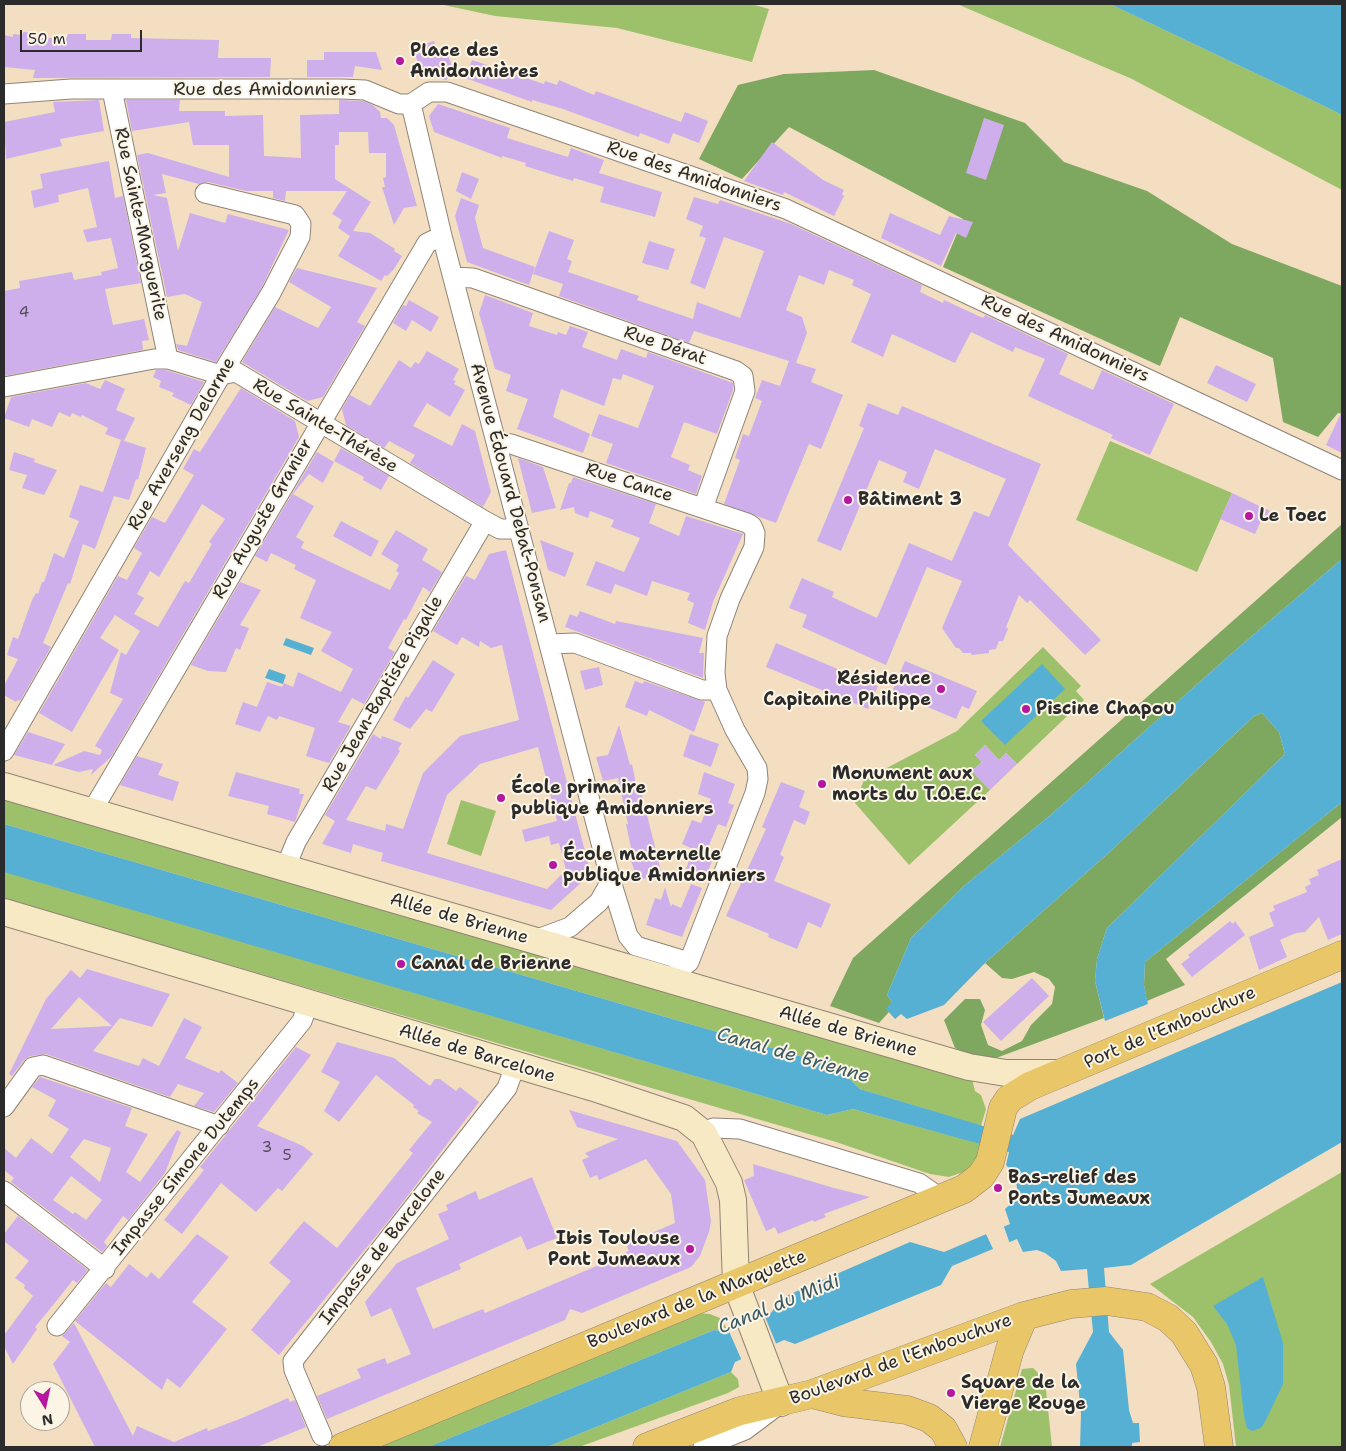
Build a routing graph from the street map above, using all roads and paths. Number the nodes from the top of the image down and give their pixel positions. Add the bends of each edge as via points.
1 (112, 90) junction
2 (4, 94) edge
3 (411, 104) junction
4 (205, 193) dead end
5 (442, 236) junction
6 (453, 277) junction
7 (168, 359) junction
8 (221, 375) junction
9 (4, 387) edge
10 (319, 423) junction
11 (496, 442) junction
12 (1342, 470) edge
13 (703, 508) junction
14 (485, 521) junction
15 (519, 529) junction
16 (549, 644) junction
17 (717, 690) junction
18 (4, 751) edge
19 (4, 786) edge
20 (92, 811) junction
21 (286, 869) junction
22 (612, 881) junction
23 (4, 912) edge
24 (532, 940) junction
25 (1342, 955) edge
26 (689, 962) junction
27 (661, 978) junction
28 (704, 990) junction
29 (308, 1004) junction
30 (516, 1066) junction
31 (1062, 1074) junction
32 (4, 1107) edge
33 (1003, 1108) joint
34 (219, 1126) junction
35 (704, 1134) junction
36 (4, 1190) edge
37 (953, 1194) junction
38 (104, 1269) junction
39 (738, 1290) junction
40 (1024, 1316) junction
41 (57, 1326) dead end
42 (812, 1394) junction
43 (781, 1403) junction
44 (332, 1442) edge
45 (647, 1447) edge
46 (703, 1447) edge
47 (953, 1447) edge
48 (983, 1447) edge
49 (1219, 1447) edge

1 - 2 street, Rue des Amidonniers via 71,89
1 - 3 street, Rue des Amidonniers via 365,90 399,104
1 - 7 street, Rue Sainte-Marguerite
3 - 5 street, Avenue Édouard Debat-Ponsan
3 - 12 street, Rue des Amidonniers via 429,92 447,92 779,206
4 - 8 street, Rue Averseng Delorme via 295,215 301,224 300,237 286,266
5 - 6 street, Avenue Édouard Debat-Ponsan
5 - 10 street, Rue Auguste Granier via 427,243
6 - 11 street, Avenue Édouard Debat-Ponsan
6 - 13 street, Rue Dérat via 473,278 736,371 742,376 744,391
7 - 8 street, Rue Sainte-Thérèse
7 - 9 street, Rue Sainte-Thérèse
8 - 10 street, Rue Sainte-Thérèse via 236,372
8 - 18 street, Rue Averseng Delorme
10 - 14 street, Rue Sainte-Thérèse
10 - 20 street, Rue Auguste Granier
11 - 13 street, Rue Cance via 511,444
11 - 15 street, Avenue Édouard Debat-Ponsan
13 - 17 street, Rue Cance via 747,523 755,533 754,547 717,636
14 - 15 street, Rue Sainte-Thérèse via 500,529
14 - 21 street, Rue Jean-Baptiste Pigalle via 296,842
15 - 16 street, Avenue Édouard Debat-Ponsan
16 - 17 street via 575,643 702,690
16 - 22 street, Avenue Édouard Debat-Ponsan
17 - 26 street via 757,768 758,779
19 - 20 main road, Allée de Brienne
20 - 21 main road, Allée de Brienne
21 - 24 main road, Allée de Brienne
22 - 24 street via 599,902 570,927
22 - 26 street, Avenue Édouard Debat-Ponsan via 628,936 636,946
23 - 29 main road, Allée de Barcelone
24 - 27 main road, Allée de Brienne
25 - 31 main road, Port de l'Embouchure
26 - 27 street
26 - 28 street
27 - 28 main road, Allée de Brienne
28 - 31 main road, Allée de Brienne via 968,1067
29 - 30 main road, Allée de Barcelone
29 - 34 street, Impasse Simone Dutemps via 302,1021
30 - 35 main road, Allée de Barcelone via 684,1118
30 - 44 street, Impasse de Barcelone via 508,1088 294,1361 294,1370
31 - 33 main road, Port de l'Embouchure via 1030,1086 1009,1099
32 - 34 street via 33,1067 43,1065
33 - 37 main road, Boulevard de la Marquette via 990,1162 981,1176
34 - 38 street, Impasse Simone Dutemps
35 - 37 street via 713,1128 740,1129
35 - 39 main road via 721,1164 733,1200
36 - 38 street
37 - 39 main road, Boulevard de la Marquette
38 - 41 street, Impasse Simone Dutemps
39 - 43 main road
39 - 44 main road, Boulevard de la Marquette
40 - 42 main road, Boulevard de l'Embouchure
40 - 48 main road via 1010,1349
40 - 49 main road, Boulevard de l'Embouchure via 1090,1301 1126,1302 1147,1307 1168,1318 1196,1349 1204,1365 1213,1393
42 - 43 main road, Boulevard de l'Embouchure
42 - 47 main road via 843,1402 907,1410 929,1418 942,1428
43 - 45 main road, Boulevard de l'Embouchure via 740,1411
43 - 46 street via 745,1430

